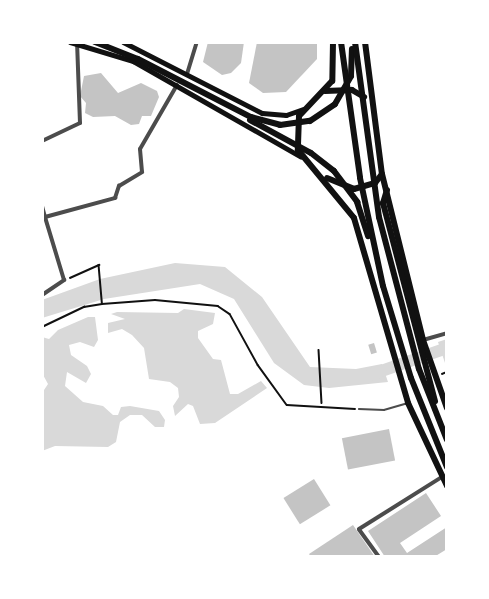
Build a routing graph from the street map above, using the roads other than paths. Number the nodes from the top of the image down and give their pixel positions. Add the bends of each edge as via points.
1 (70, 42) edge
2 (95, 42) edge
3 (123, 42) edge
4 (197, 42) edge
5 (333, 42) edge
6 (341, 42) edge
7 (354, 42) edge
8 (365, 42) edge
9 (77, 43) edge
10 (187, 74) junction
11 (177, 84) junction
12 (325, 92) junction
13 (203, 93) junction
14 (372, 108) junction
15 (303, 109) junction
16 (42, 141) edge
17 (301, 157) junction
18 (319, 172) junction
19 (382, 174) junction
20 (387, 190) junction
21 (42, 206) edge
22 (45, 218) junction
23 (383, 286) junction
24 (42, 295) edge
25 (447, 333) edge
26 (424, 342) junction
27 (408, 403) junction
28 (447, 408) edge
29 (359, 409) road end
30 (447, 435) edge
31 (447, 440) edge
32 (447, 467) edge
33 (442, 477) junction
34 (447, 486) edge
35 (379, 557) edge

1 - 9 main road
2 - 13 main road
3 - 10 main road
4 - 10 street
5 - 12 main road via 334,67
6 - 23 main road via 359,169
7 - 13 main road via 352,69 344,91 329,109 310,121 266,123
7 - 31 main road via 381,227 419,369
8 - 14 main road
9 - 11 main road via 118,54
9 - 16 street via 80,123
10 - 15 main road via 262,113 286,115
11 - 17 main road
11 - 22 street via 140,149 142,172 119,186 114,198
12 - 14 main road via 358,92
12 - 15 main road
13 - 23 main road via 311,153 334,171 361,211
14 - 19 main road
15 - 17 main road via 296,132
17 - 18 main road
18 - 19 main road via 343,188 354,189 375,183
18 - 27 main road via 350,210 359,229
19 - 20 main road
20 - 26 main road
20 - 30 main road via 383,203 401,279
21 - 22 street
22 - 24 street via 64,280
23 - 32 main road via 420,404
25 - 26 street
26 - 28 main road
27 - 29 lane via 384,410
27 - 33 main road
33 - 34 main road
33 - 35 street via 359,529

